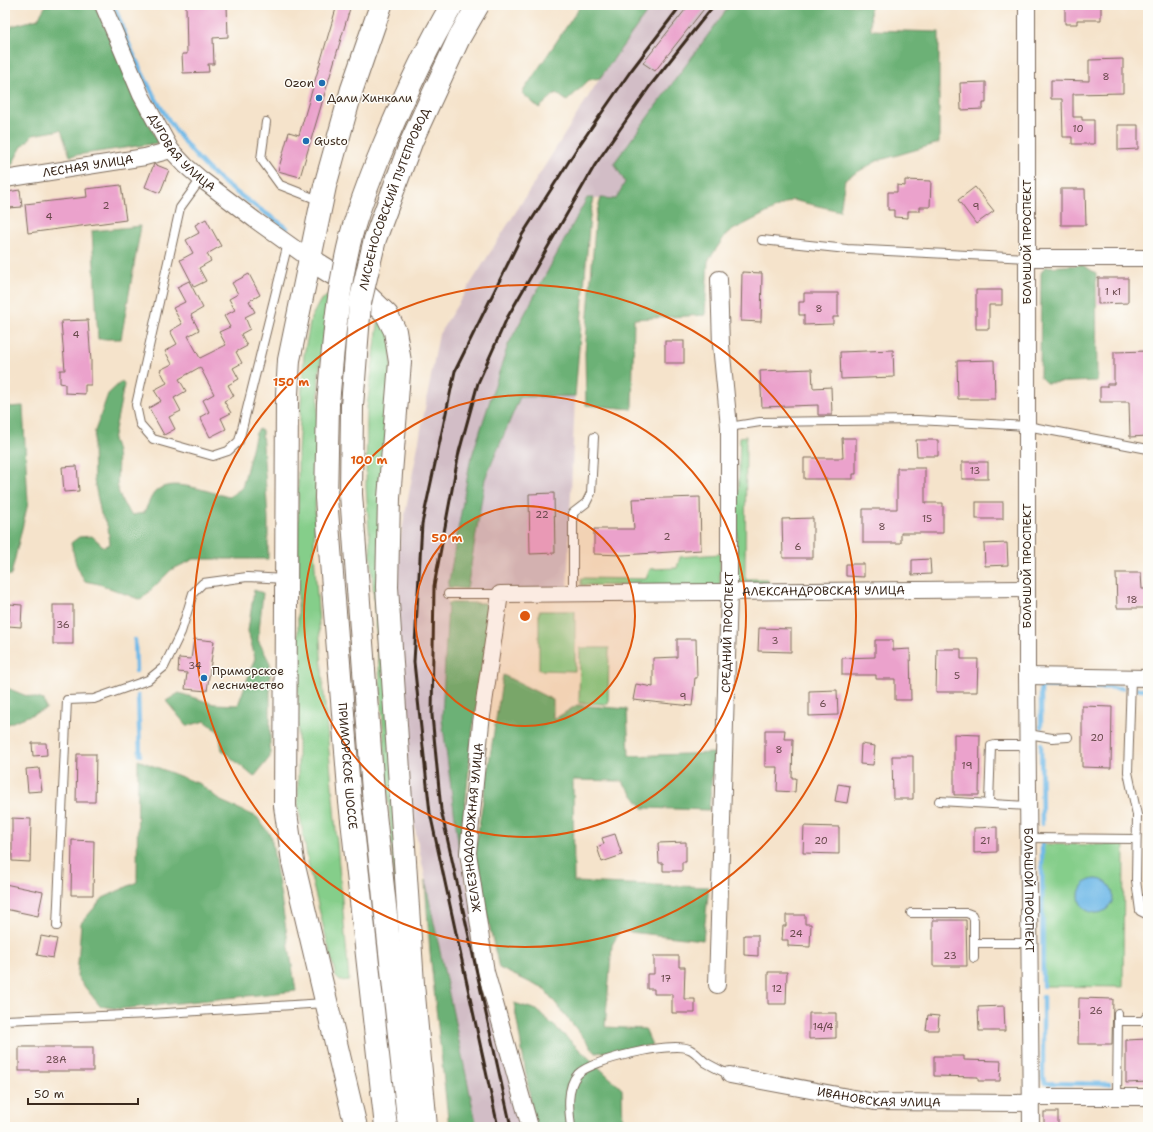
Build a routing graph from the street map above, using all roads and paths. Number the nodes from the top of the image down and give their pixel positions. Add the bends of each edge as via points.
1 (103, 5) edge
2 (381, 5) edge
3 (452, 5) edge
4 (478, 5) edge
5 (1028, 5) edge
6 (266, 122) dead end
7 (171, 150) junction
8 (5, 179) edge
9 (201, 179) junction
10 (322, 202) junction
11 (762, 240) dead end
12 (288, 243) junction
13 (1027, 258) junction
14 (1148, 258) edge
15 (311, 260) junction
16 (719, 279) dead end
17 (328, 404) joint
18 (352, 406) joint
19 (1027, 426) junction
20 (728, 427) junction
21 (594, 437) dead end
22 (1148, 449) edge
23 (286, 580) junction
24 (1027, 590) junction
25 (729, 592) junction
26 (448, 594) dead end
27 (500, 594) junction
28 (573, 594) junction
29 (1027, 676) junction
30 (1131, 678) junction
31 (1148, 678) edge
32 (1068, 738) dead end
33 (1028, 739) junction
34 (940, 801) dead end
35 (989, 803) junction
36 (1028, 806) junction
37 (1029, 838) junction
38 (1136, 839) junction
39 (911, 913) dead end
40 (1148, 915) edge
41 (57, 926) dead end
42 (974, 943) junction
43 (1029, 943) junction
44 (974, 958) dead end
45 (717, 985) dead end
46 (325, 1003) junction
47 (1148, 1015) edge
48 (5, 1020) edge
49 (730, 1075) joint
50 (1117, 1097) junction
51 (1148, 1097) edge
52 (1031, 1100) junction
53 (356, 1127) edge
54 (386, 1127) edge
55 (410, 1127) edge
56 (426, 1127) edge
57 (530, 1127) edge
58 (571, 1127) edge
59 (1030, 1127) edge

1 - 7 street, ДУГОВАЯ УЛИЦА via 141,95
2 - 10 main road via 352,89
3 - 17 main road, ЛИСЬЕНОСОВСКИЙ ПУТЕПРОВОД, bridge via 395,118 351,235 338,304
4 - 18 main road, ЛИСЬЕНОСОВСКИЙ ПУТЕПРОВОД, bridge via 459,38 412,140 376,238 360,303
5 - 13 street, БОЛЬШОЙ ПРОСПЕКТ
6 - 10 lane via 261,159 280,185
7 - 8 street, ЛЕСНАЯ УЛИЦА via 145,157
7 - 9 street, ДУГОВАЯ УЛИЦА
9 - 12 street, ДУГОВАЯ УЛИЦА
9 - 12 lane via 180,208 136,405 140,424 153,439 213,456 228,451 239,441
10 - 15 main road
11 - 13 lane via 847,250
12 - 15 street, ДУГОВАЯ УЛИЦА
13 - 14 street
13 - 19 street, БОЛЬШОЙ ПРОСПЕКТ
15 - 23 main road via 289,360
15 - 56 main road via 364,293 387,315 395,331 400,362 389,498 387,587 412,976
16 - 20 street, СРЕДНИЙ ПРОСПЕКТ via 721,345
17 - 54 main road, ПРИМОРСКОЕ ШОССЕ via 326,498 350,802
18 - 55 main road, ПРИМОРСКОЕ ШОССЕ via 351,494 374,805
19 - 20 lane via 917,420 760,422
19 - 22 lane
19 - 24 street, БОЛЬШОЙ ПРОСПЕКТ
20 - 25 street, СРЕДНИЙ ПРОСПЕКТ
21 - 28 lane via 591,493 586,503 573,513
23 - 41 lane via 247,577 203,583 192,593 181,632 164,667 148,680 94,699 67,700
23 - 46 main road via 285,806 293,862
24 - 25 street, АЛЕКСАНДРОВСКАЯ УЛИЦА
24 - 29 street, БОЛЬШОЙ ПРОСПЕКТ
25 - 28 street, АЛЕКСАНДРОВСКАЯ УЛИЦА
25 - 45 street, СРЕДНИЙ ПРОСПЕКТ
26 - 27 lane
27 - 28 street, АЛЕКСАНДРОВСКАЯ УЛИЦА
27 - 57 street, ЖЕЛЕЗНОДОРОЖНАЯ УЛИЦА via 480,723 468,853 486,972
29 - 30 street
29 - 33 street, БОЛЬШОЙ ПРОСПЕКТ
30 - 31 street
30 - 38 lane via 1128,772 1137,815
32 - 33 lane
33 - 35 lane via 991,746
33 - 36 street, БОЛЬШОЙ ПРОСПЕКТ
34 - 35 lane
35 - 36 lane
36 - 37 street, БОЛЬШОЙ ПРОСПЕКТ
37 - 38 lane
37 - 43 street, БОЛЬШОЙ ПРОСПЕКТ
38 - 40 lane via 1138,904 1140,911
39 - 42 lane via 972,915
42 - 43 lane
42 - 44 lane
43 - 52 street, БОЛЬШОЙ ПРОСПЕКТ
46 - 48 lane
46 - 53 main road
47 - 50 lane via 1143,1021 1118,1017
49 - 52 street, ИВАНОВСКАЯ УЛИЦА via 875,1102
49 - 58 lane via 688,1049 672,1046 600,1061 577,1075 572,1085 569,1108
50 - 51 street, ИВАНОВСКАЯ УЛИЦА
50 - 52 street, ИВАНОВСКАЯ УЛИЦА
52 - 59 street, БОЛЬШОЙ ПРОСПЕКТ

